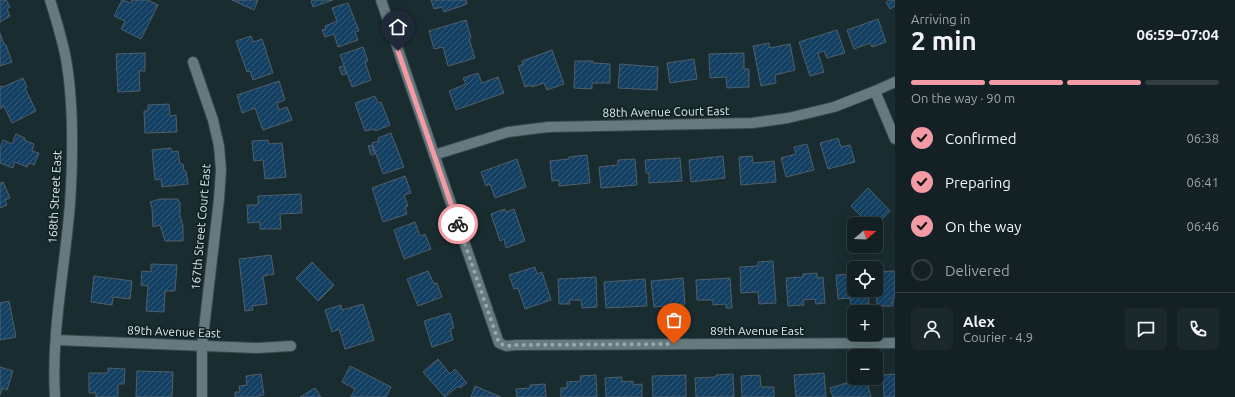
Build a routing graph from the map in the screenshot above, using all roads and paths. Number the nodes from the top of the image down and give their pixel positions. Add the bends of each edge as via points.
1 (50, 0) edge
2 (381, 0) edge
3 (193, 62) dead end
4 (895, 82) edge
5 (875, 91) junction
6 (895, 139) edge
7 (434, 155) junction
8 (56, 340) junction
9 (895, 343) edge
10 (202, 346) junction
11 (291, 346) dead end
12 (55, 397) edge
13 (202, 397) edge

1 - 8 street, 168th Street East via 66,60 71,107 70,203
2 - 7 street
3 - 10 street, 167th Street Court East via 213,120 221,170
4 - 5 street, 88th Avenue Court East
5 - 6 street
5 - 7 street, 88th Avenue Court East via 834,107 788,118 752,123 548,127 508,132
7 - 9 street, 89th Avenue East via 499,343 506,346
8 - 10 street, 89th Avenue East
8 - 12 street, 168th Street East
10 - 11 street, 89th Avenue East
10 - 13 street, 167th Street Court East

